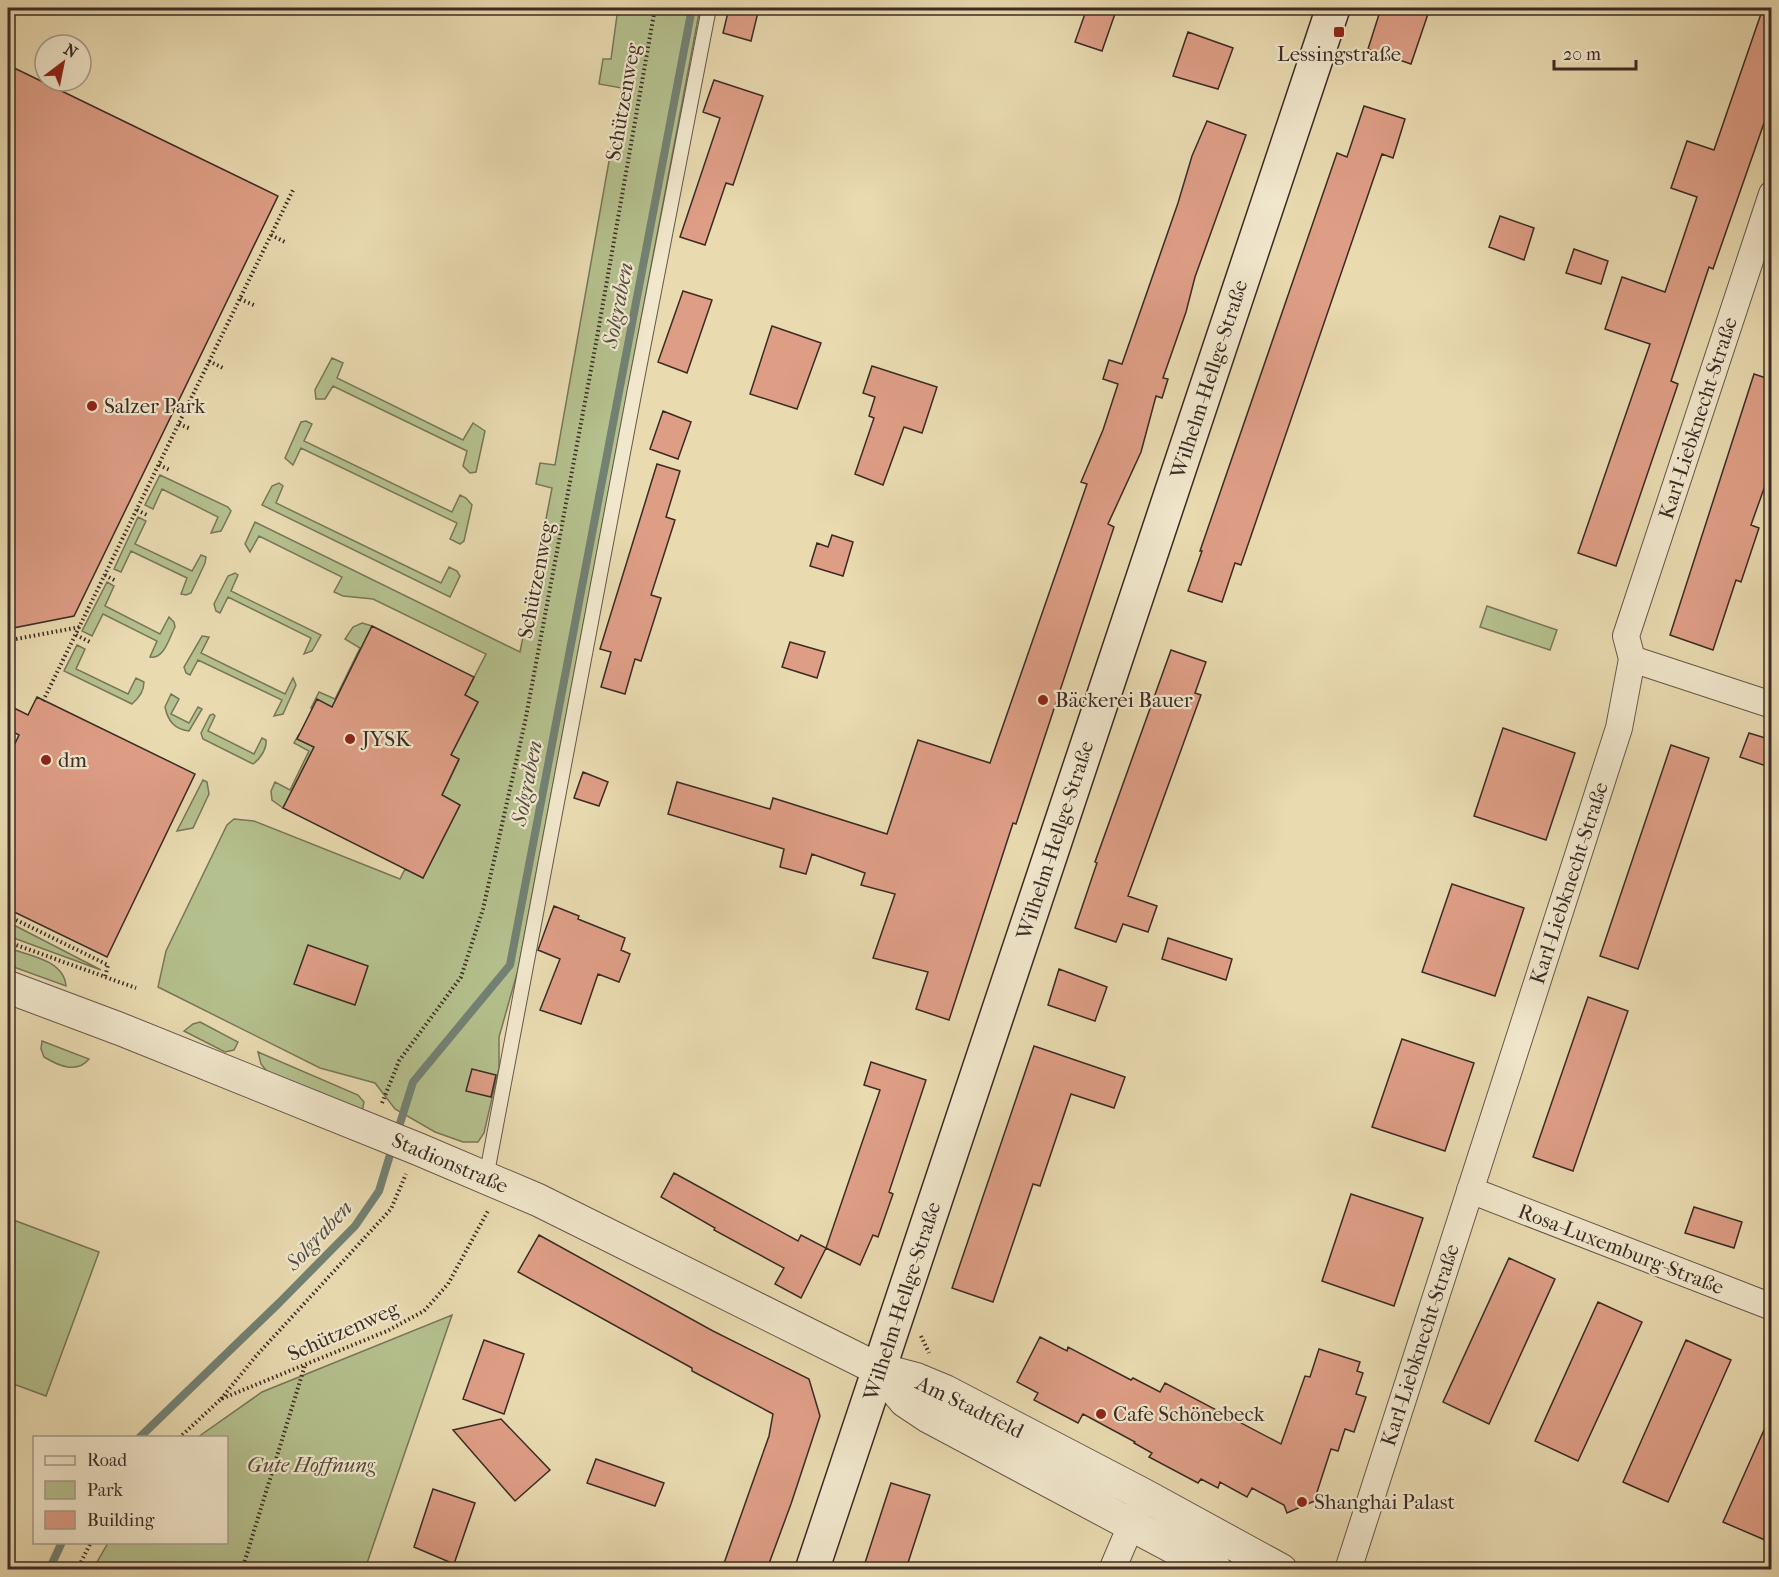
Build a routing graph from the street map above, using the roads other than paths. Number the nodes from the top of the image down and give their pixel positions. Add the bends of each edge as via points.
1 (709, 8) edge
2 (1333, 8) edge
3 (1772, 194) edge
4 (1632, 659) junction
5 (1772, 705) edge
6 (8, 987) edge
7 (494, 1181) junction
8 (1470, 1190) junction
9 (1772, 1307) edge
10 (878, 1369) junction
11 (1144, 1495) junction
12 (1131, 1524) junction
13 (812, 1569) edge
14 (1112, 1569) edge
15 (1216, 1569) edge
16 (1281, 1569) edge
17 (1348, 1569) edge

1 - 7 lane via 634,389
2 - 10 main road, Wilhelm-Hellge-Straße
3 - 4 street, Karl-Liebknecht-Straße via 1626,636
4 - 5 street
4 - 8 street, Karl-Liebknecht-Straße via 1619,728
6 - 7 street, Stadionstraße
7 - 10 street, Stadionstraße
8 - 9 street, Rosa-Luxemburg-Straße
8 - 17 street, Karl-Liebknecht-Straße
10 - 11 street, Am Stadtfeld via 945,1391
10 - 12 street, Am Stadtfeld via 905,1401 929,1417
10 - 13 main road, Wilhelm-Hellge-Straße
11 - 12 street
11 - 16 street, Am Stadtfeld
12 - 14 street
12 - 15 street, Am Stadtfeld

